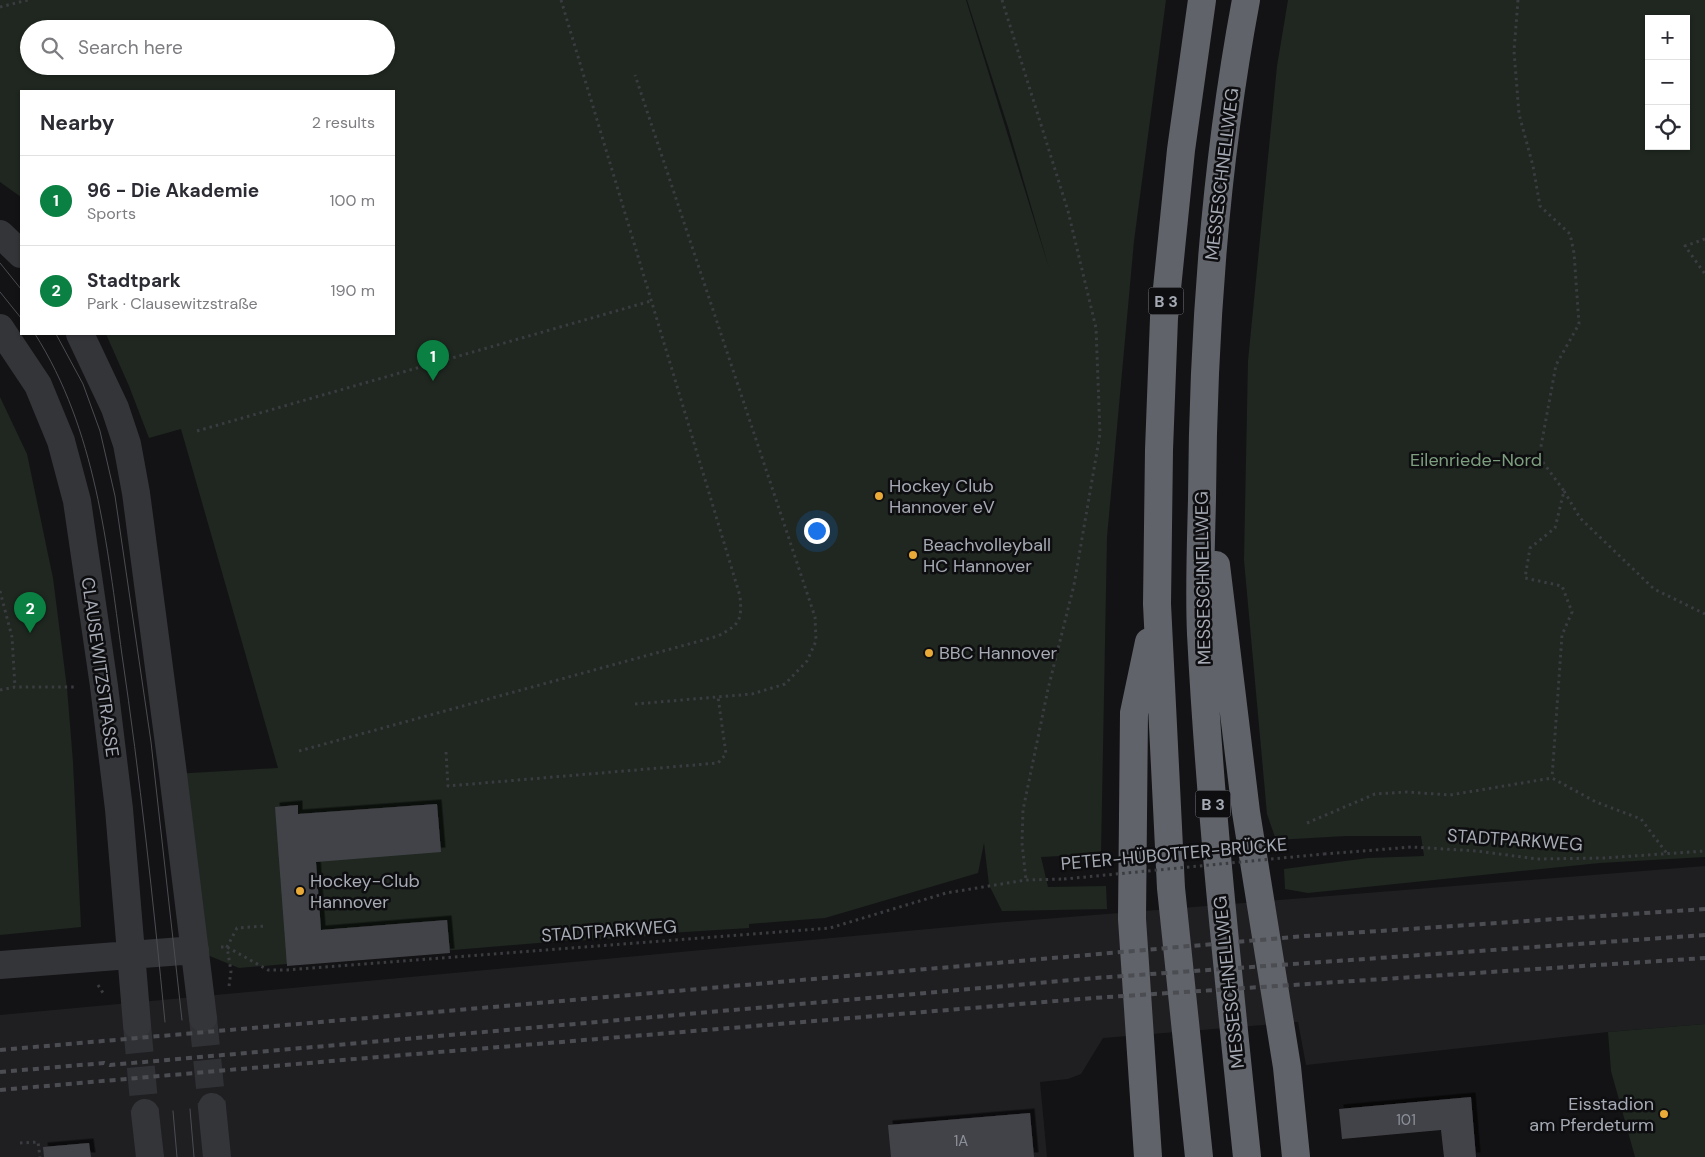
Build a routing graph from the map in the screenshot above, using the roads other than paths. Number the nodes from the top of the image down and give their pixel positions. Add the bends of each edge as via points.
1 (1202, 0) edge
2 (1246, 0) edge
3 (0, 234) edge
4 (20, 253) edge
5 (0, 328) edge
6 (80, 335) edge
7 (1202, 449) junction
8 (1157, 604) junction
9 (195, 950) junction
10 (132, 955) junction
11 (0, 965) edge
12 (203, 1018) tunnel mouth
13 (137, 1024) tunnel mouth
14 (212, 1107) tunnel mouth
15 (145, 1114) tunnel mouth
16 (150, 1157) edge
17 (217, 1157) edge
18 (1148, 1157) edge
19 (1198, 1157) edge
20 (1247, 1157) edge
21 (1296, 1157) edge

1 - 8 highway, B 3 via 1181,150 1164,318 1158,450
2 - 7 highway, MESSESCHNELLWEG / B 3 via 1221,155 1206,318
3 - 4 street
5 - 10 street, CLAUSEWITZSTRASSE via 38,385 61,441 77,501 119,809
6 - 9 street via 115,408 127,444
7 - 20 highway, MESSESCHNELLWEG / B 3 via 1201,631 1219,885
7 - 21 highway via 1246,812 1287,1067
8 - 18 highway via 1134,713 1132,919
8 - 19 highway, B 3 via 1171,888
9 - 10 street
9 - 12 street
10 - 11 street
10 - 13 street, CLAUSEWITZSTRASSE
14 - 17 street
15 - 16 street

